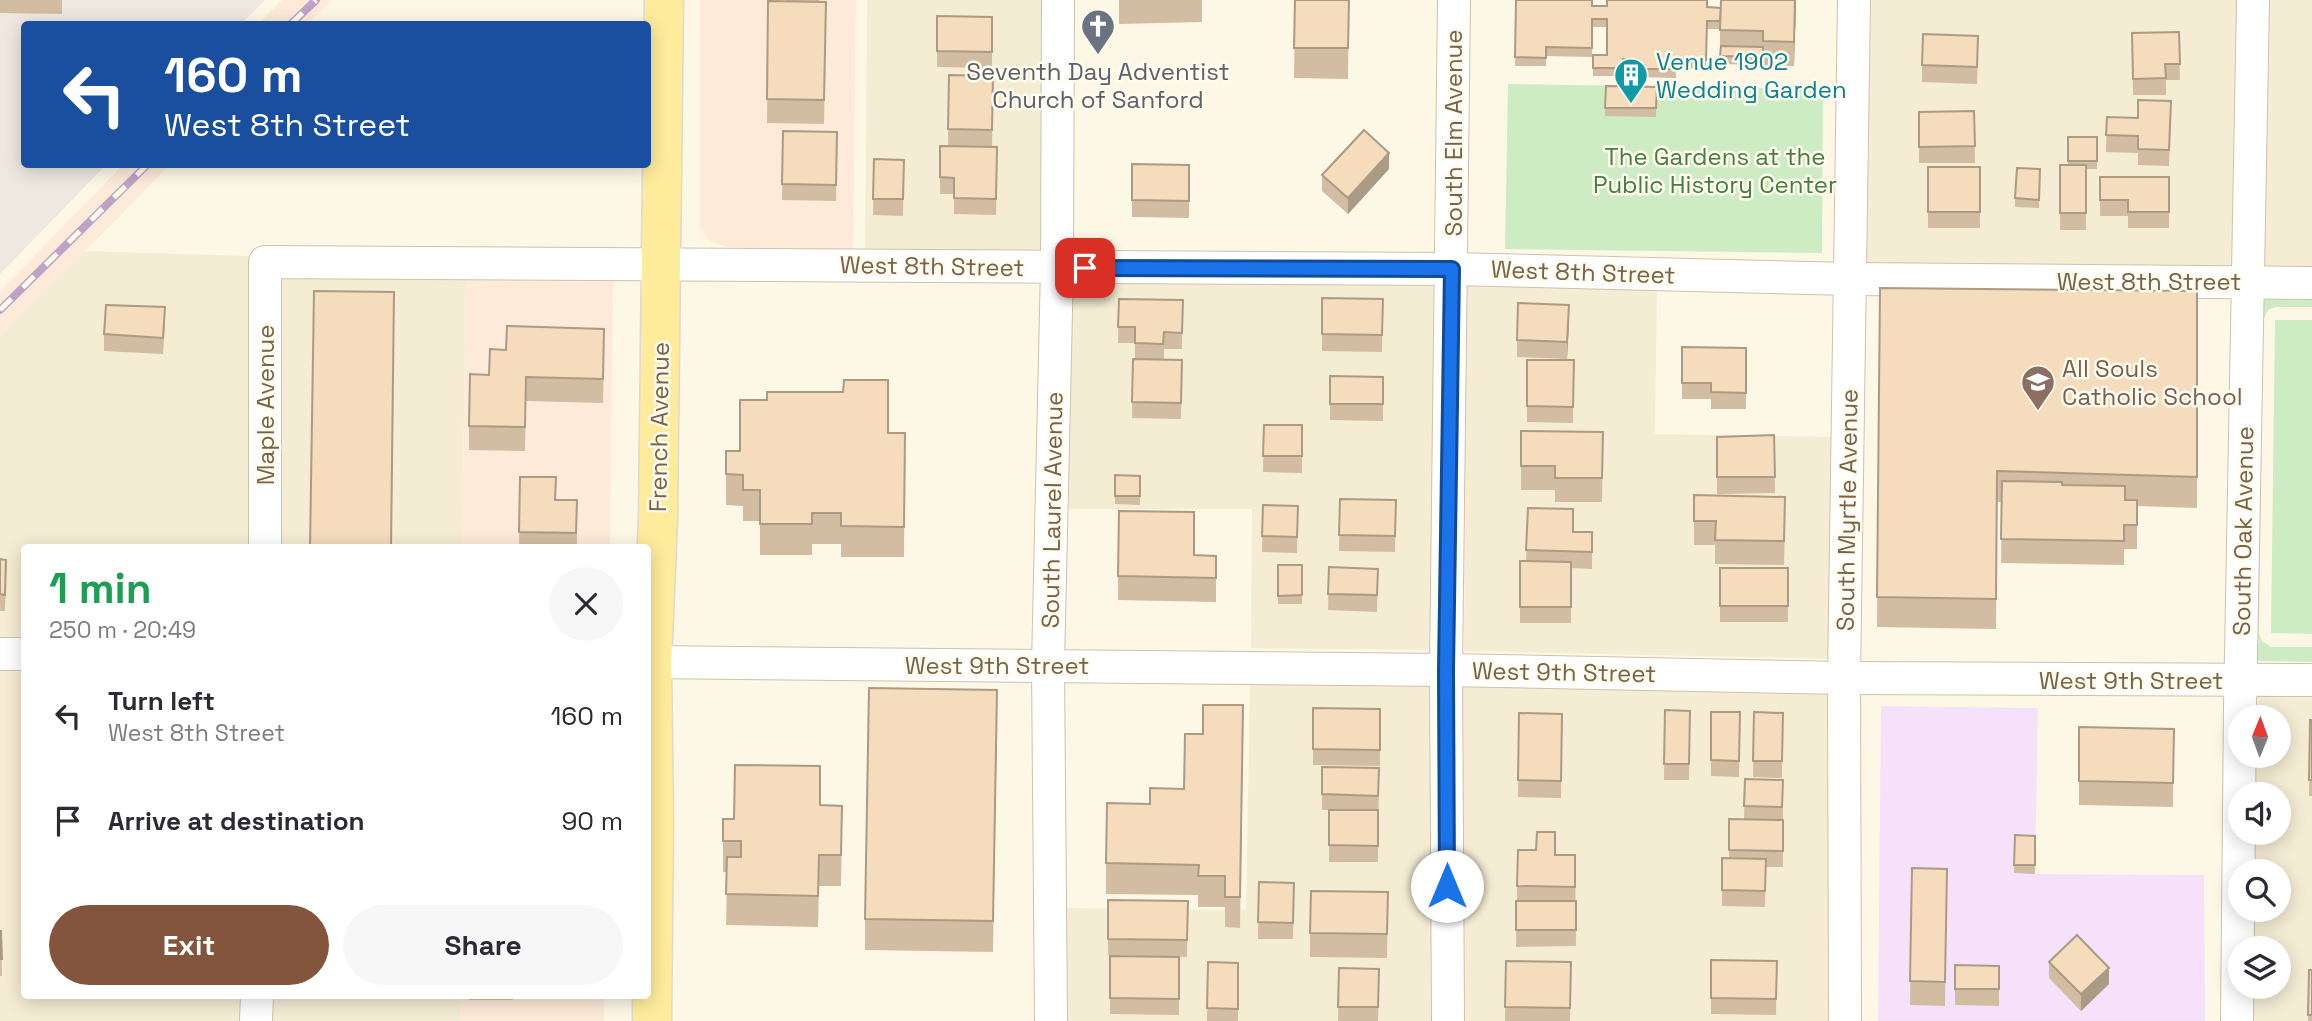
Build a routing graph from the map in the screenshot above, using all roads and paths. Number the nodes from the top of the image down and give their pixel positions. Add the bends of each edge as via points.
1 (664, 0) edge
2 (1058, 0) edge
3 (1454, 0) edge
4 (1854, 0) edge
5 (2253, 0) edge
6 (265, 262) joint
7 (662, 263) junction
8 (1057, 268) junction
9 (1452, 269) junction
10 (1851, 279) junction
11 (2247, 282) junction
12 (2312, 283) edge
13 (265, 544) edge
14 (651, 644) edge
15 (0, 654) edge
16 (21, 654) edge
17 (651, 662) edge
18 (1048, 665) junction
19 (1446, 670) junction
20 (1844, 678) junction
21 (2241, 680) junction
22 (2312, 680) edge
23 (651, 702) edge
24 (257, 999) edge
25 (256, 1021) edge
26 (652, 1021) edge
27 (1051, 1021) edge
28 (1448, 1021) edge
29 (1845, 1021) edge
30 (2237, 1021) edge

1 - 7 main road, French Avenue
2 - 8 street, South Laurel Avenue
3 - 9 street, South Elm Avenue
4 - 10 street, South Myrtle Avenue
5 - 11 street, South Oak Avenue
6 - 7 street, West 8th Street
6 - 13 street, Maple Avenue
7 - 8 street, West 8th Street
7 - 14 main road, French Avenue
8 - 9 street, West 8th Street
8 - 18 street, South Laurel Avenue
9 - 10 street, West 8th Street
9 - 19 street, South Elm Avenue
10 - 11 street, West 8th Street
10 - 20 street, South Myrtle Avenue
11 - 12 street, West 8th Street
11 - 21 street, South Oak Avenue
15 - 16 street
17 - 18 street, West 9th Street
18 - 19 street, West 9th Street
18 - 27 street, South Laurel Avenue
19 - 20 street, West 9th Street
19 - 28 street, South Elm Avenue
20 - 21 street, West 9th Street
20 - 29 street, South Myrtle Avenue
21 - 22 street, West 9th Street
21 - 30 street, South Oak Avenue
23 - 26 main road, French Avenue
24 - 25 street

